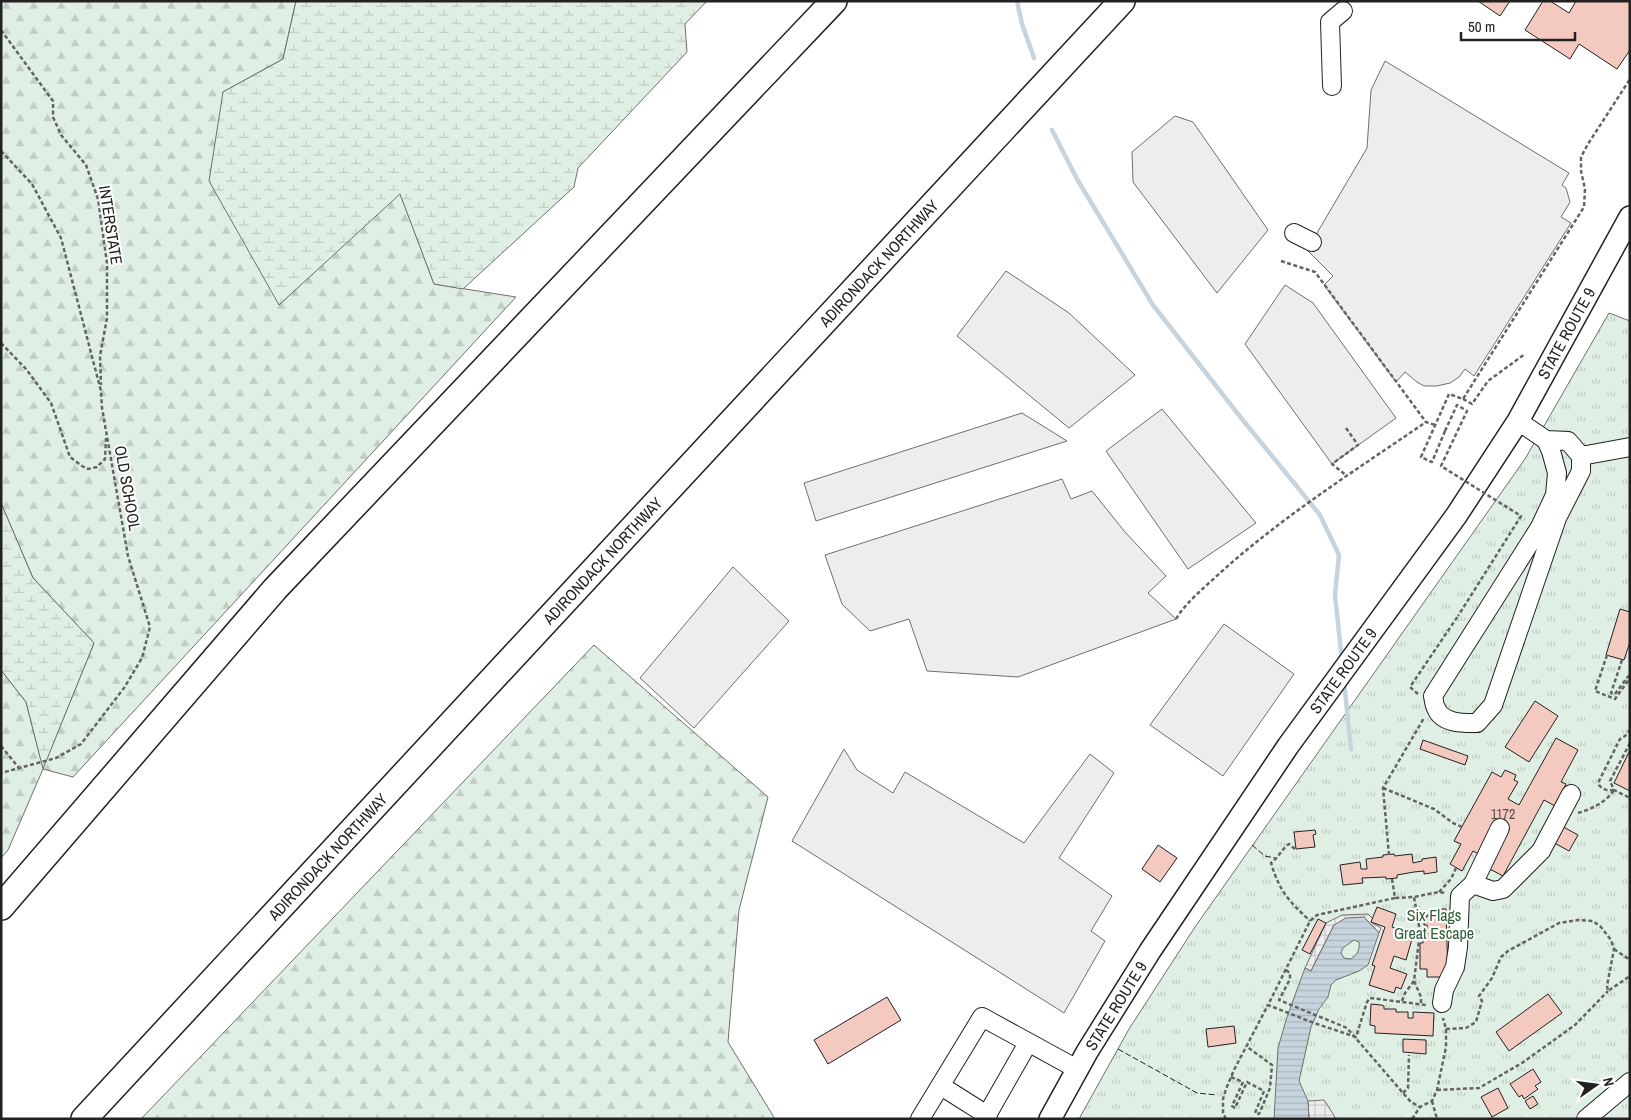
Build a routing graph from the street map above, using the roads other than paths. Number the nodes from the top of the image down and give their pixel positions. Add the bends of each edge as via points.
1 (834, 1) edge
2 (1122, 1) edge
3 (1343, 11) dead end
4 (1332, 86) dead end
5 (1630, 217) edge
6 (1294, 232) dead end
7 (1312, 242) dead end
8 (1518, 421) junction
9 (1546, 440) junction
10 (1630, 447) edge
11 (1581, 456) junction
12 (1571, 794) dead end
13 (1500, 828) dead end
14 (1473, 884) junction
15 (1, 907) edge
16 (1440, 1005) road end
17 (1028, 1043) junction
18 (1077, 1069) junction
19 (1630, 1082) edge
20 (941, 1086) junction
21 (987, 1117) edge
22 (84, 1119) edge
23 (920, 1119) edge
24 (1050, 1119) edge
25 (1586, 1119) edge

1 - 15 highway via 275,589
2 - 22 highway, ADIRONDACK NORTHWAY
3 - 4 lane via 1330,22
5 - 8 main road, STATE ROUTE 9
6 - 7 lane
8 - 9 lane
8 - 18 main road, STATE ROUTE 9 via 1456,516 1288,746 1150,951
9 - 11 lane via 1568,441
9 - 11 lane via 1557,473 1555,495 1540,527 1433,696 1436,709 1445,718 1461,723 1477,722 1493,705 1557,518 1581,471
10 - 11 lane
12 - 14 lane via 1541,851 1503,889 1493,890
13 - 14 lane
14 - 16 lane via 1449,894 1458,947 1455,967
17 - 18 lane
17 - 20 lane via 982,1017
17 - 21 lane
18 - 24 main road, STATE ROUTE 9
19 - 25 lane
20 - 21 lane
20 - 23 lane

